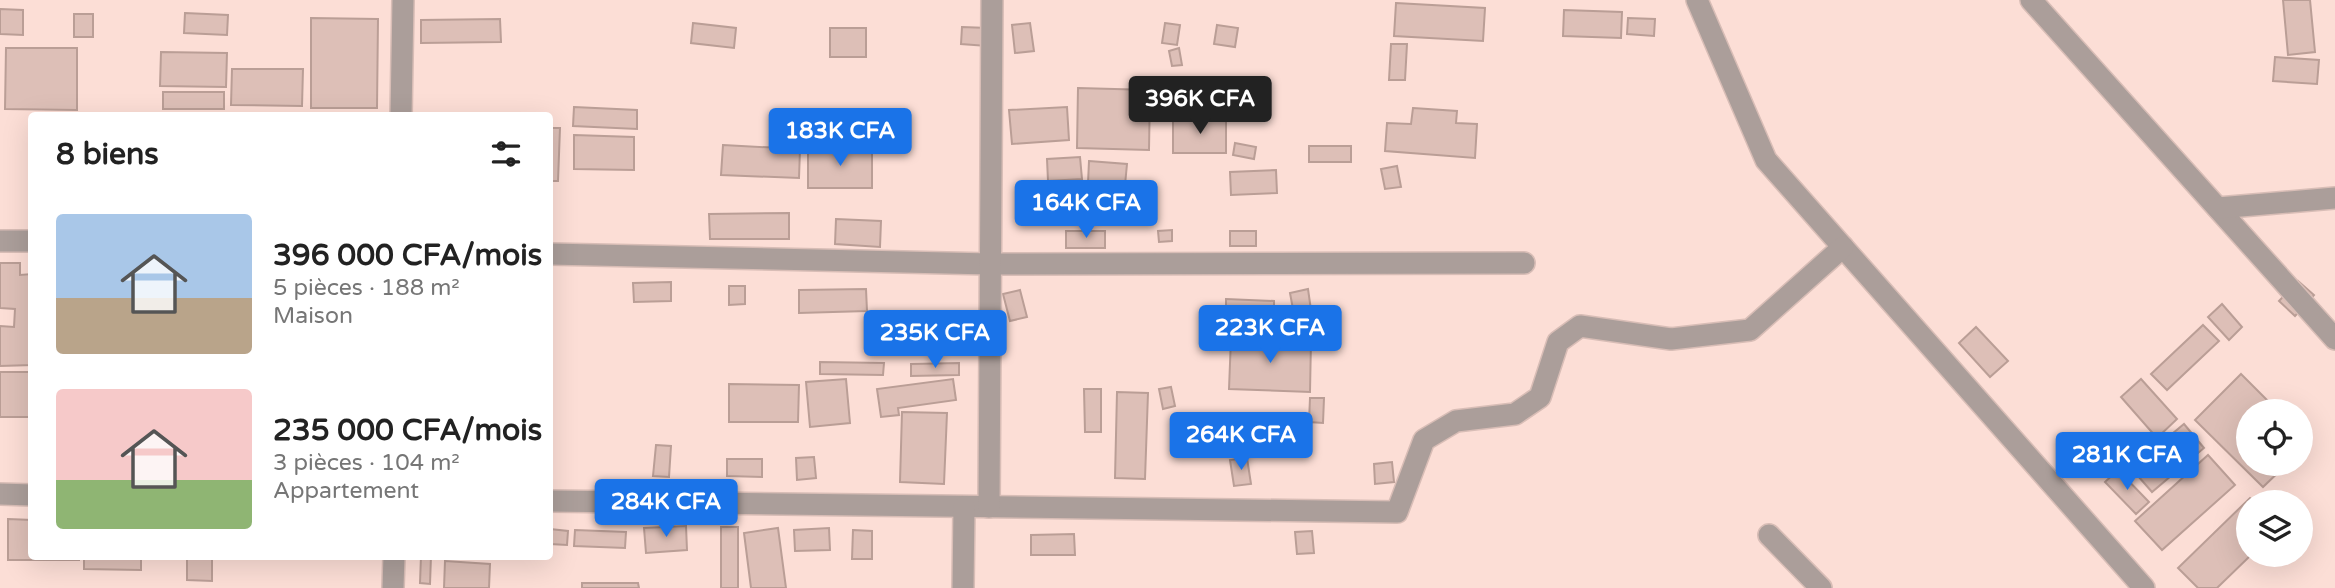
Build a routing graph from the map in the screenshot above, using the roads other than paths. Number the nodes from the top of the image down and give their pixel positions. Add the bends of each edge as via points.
1 (403, 0) edge
2 (992, 0) edge
3 (1697, 0) edge
4 (2031, 0) edge
5 (401, 112) edge
6 (2335, 198) edge
7 (2218, 208) junction
8 (0, 241) edge
9 (28, 242) edge
10 (1843, 247) junction
11 (553, 254) edge
12 (1524, 263) dead end
13 (990, 264) junction
14 (2335, 339) edge
15 (0, 494) edge
16 (28, 495) edge
17 (553, 501) edge
18 (964, 507) junction
19 (989, 507) junction
20 (1769, 535) dead end
21 (394, 560) edge
22 (393, 588) edge
23 (963, 588) edge
24 (1821, 588) edge
25 (2144, 588) edge

1 - 5 street
2 - 13 street
3 - 10 street via 1766,160
4 - 7 street
6 - 7 street
7 - 14 street
8 - 9 street
10 - 19 street via 1750,330 1671,339 1580,326 1558,342 1540,397 1515,414 1456,421 1424,440 1397,512
10 - 25 street
11 - 13 street
12 - 13 street
13 - 19 street
15 - 16 street
17 - 18 street
18 - 19 street
18 - 23 street
20 - 24 street
21 - 22 street

